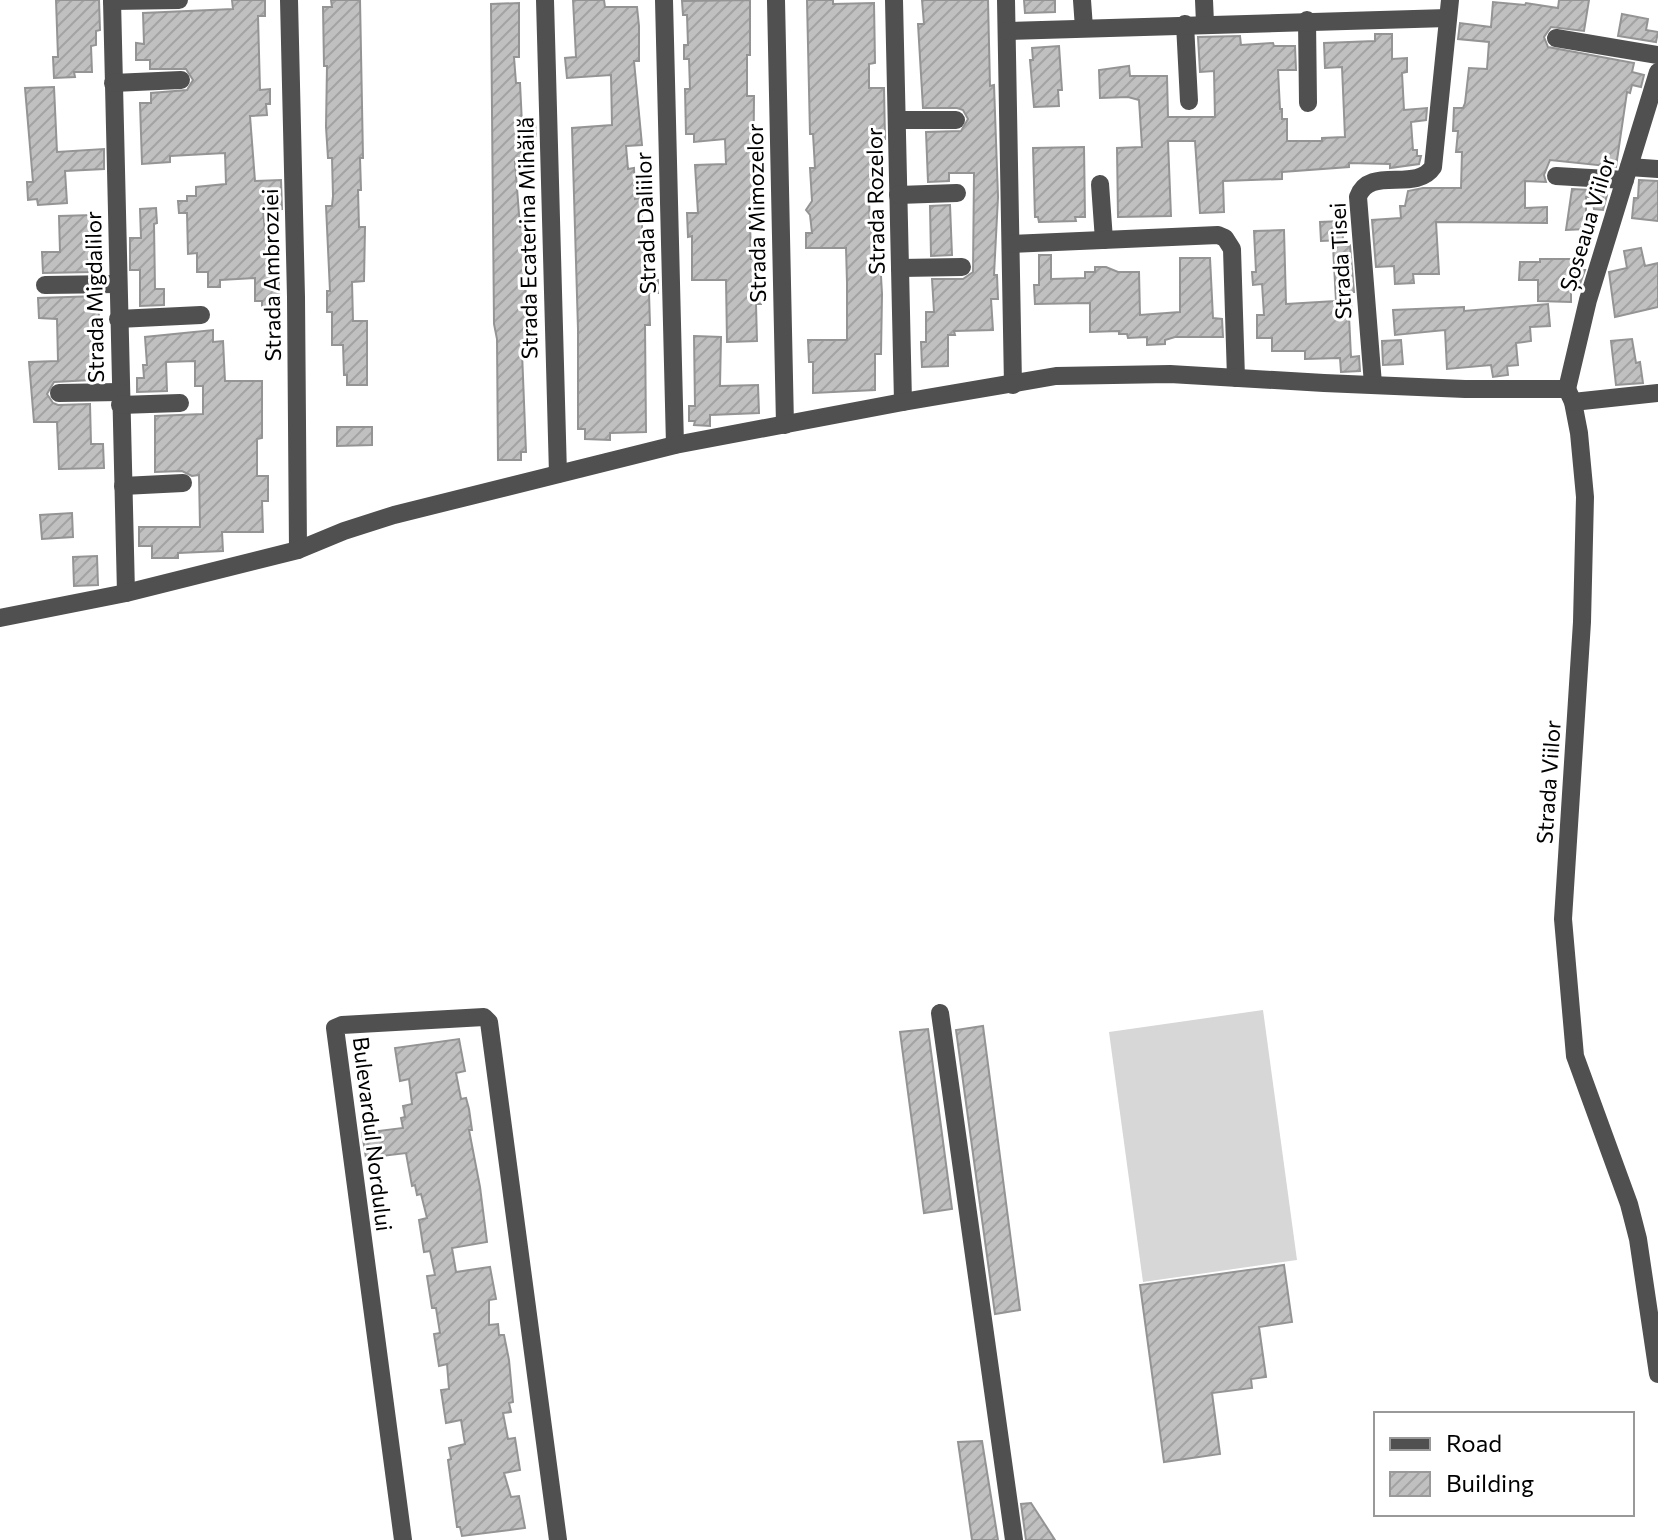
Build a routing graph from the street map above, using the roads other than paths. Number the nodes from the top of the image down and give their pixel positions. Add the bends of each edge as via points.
1 (179, 0) edge
2 (289, 0) edge
3 (545, 0) edge
4 (664, 0) edge
5 (776, 0) edge
6 (894, 0) edge
7 (1006, 0) edge
8 (1082, 0) edge
9 (1204, 0) edge
10 (1330, 0) edge
11 (112, 1) edge
12 (1449, 9) edge
13 (1307, 20) junction
14 (1331, 20) junction
15 (1205, 23) junction
16 (1185, 24) junction
17 (1084, 28) junction
18 (1007, 31) junction
19 (1556, 38) dead end
20 (1658, 55) edge
21 (1658, 72) edge
22 (181, 80) dead end
23 (113, 83) junction
24 (1189, 101) dead end
25 (1308, 103) dead end
26 (897, 120) junction
27 (956, 120) dead end
28 (1658, 169) edge
29 (1627, 174) junction
30 (1556, 176) dead end
31 (1100, 184) dead end
32 (957, 193) dead end
33 (898, 195) junction
34 (1104, 240) junction
35 (1012, 244) junction
36 (962, 267) dead end
37 (900, 268) junction
38 (117, 284) junction
39 (45, 285) dead end
40 (201, 315) dead end
41 (118, 319) junction
42 (1236, 378) junction
43 (1373, 384) junction
44 (1013, 385) junction
45 (59, 393) dead end
46 (1658, 393) edge
47 (1570, 395) junction
48 (120, 398) junction
49 (903, 402) junction
50 (180, 403) dead end
51 (785, 425) junction
52 (675, 445) junction
53 (558, 474) junction
54 (183, 483) dead end
55 (123, 486) junction
56 (298, 550) junction
57 (126, 593) junction
58 (0, 618) edge
59 (940, 1013) dead end
60 (1658, 1374) edge
61 (403, 1540) edge
62 (558, 1540) edge
63 (1014, 1540) edge

1 - 11 street
2 - 56 street, Strada Ambroziei
3 - 53 street, Strada Ecaterina Mihăilă
4 - 52 street, Strada Daliilor
5 - 51 street, Strada Mimozelor
6 - 26 street, Strada Rozelor
7 - 18 street
8 - 17 street
9 - 15 street
10 - 14 street
11 - 23 street, Strada Migdalilor
12 - 14 street
12 - 43 street, Strada Tisei via 1433,167 1421,178 1370,182 1358,197
13 - 14 street
13 - 15 street
13 - 25 street
15 - 16 street
16 - 17 street
16 - 24 street
17 - 18 street
18 - 35 street
19 - 20 street
21 - 29 street, Șoseaua Viilor
22 - 23 street
23 - 38 street, Strada Migdalilor
26 - 27 street
26 - 33 street, Strada Rozelor
28 - 29 street
29 - 30 street
29 - 47 street, Șoseaua Viilor via 1588,300
31 - 34 street
32 - 33 street
33 - 37 street, Strada Rozelor
34 - 35 street
34 - 42 street via 1225,238 1232,249
35 - 44 street
36 - 37 street
37 - 49 street, Strada Rozelor
38 - 39 street
38 - 41 street, Strada Migdalilor
40 - 41 street
41 - 48 street, Strada Migdalilor
42 - 43 street
42 - 44 street via 1104,373
43 - 47 street
44 - 49 street
45 - 48 street
46 - 47 street
47 - 60 street, Strada Viilor via 1584,466 1582,622 1563,919 1575,1056 1638,1239
48 - 50 street
48 - 55 street, Strada Migdalilor
49 - 51 street
51 - 52 street
52 - 53 street
53 - 56 street via 394,515
54 - 55 street
55 - 57 street, Strada Migdalilor
56 - 57 street
57 - 58 street
59 - 63 street
61 - 62 street, Bulevardul Nordului via 335,1028 484,1017 489,1022

